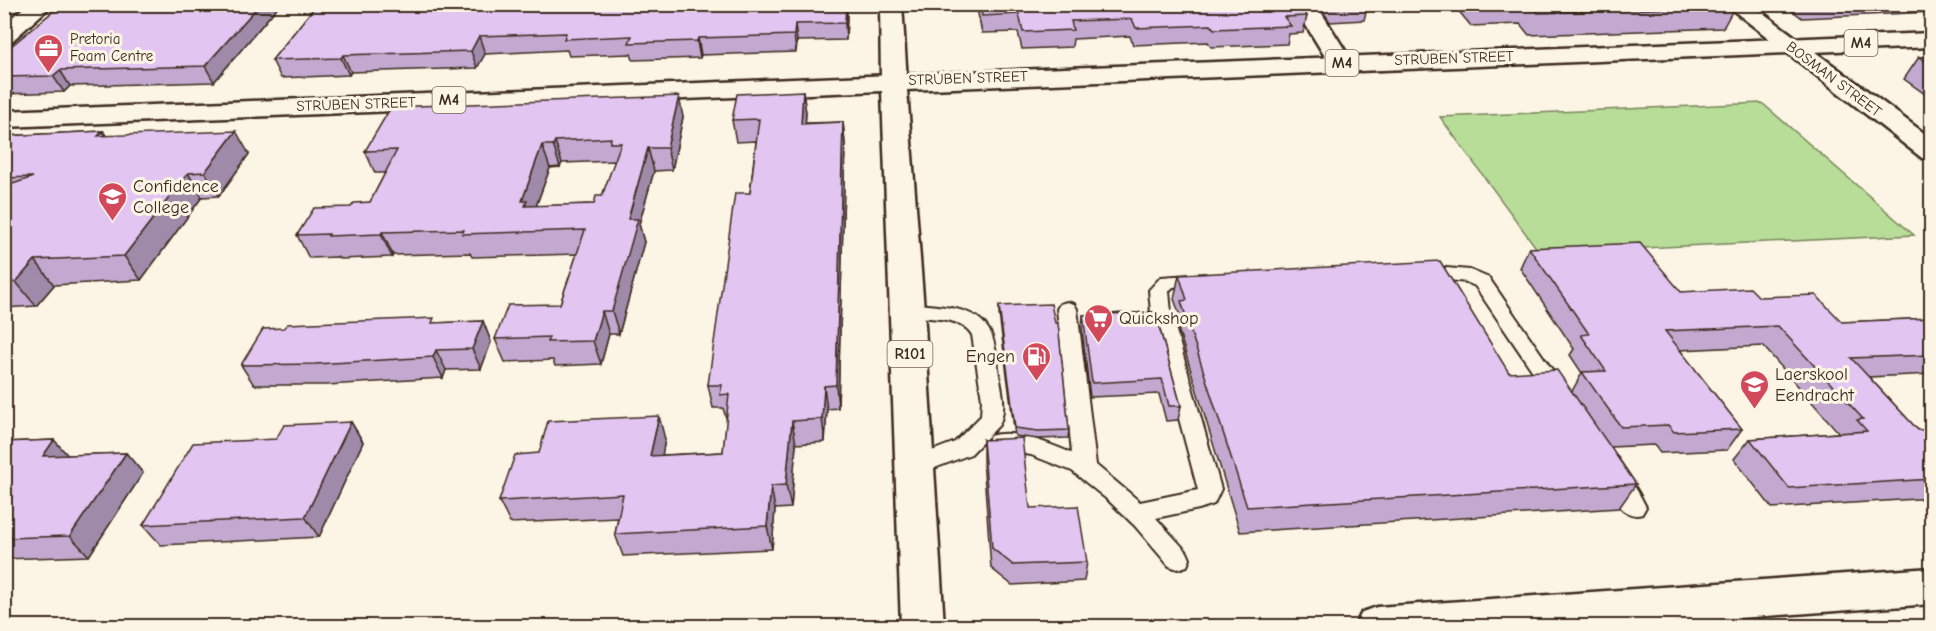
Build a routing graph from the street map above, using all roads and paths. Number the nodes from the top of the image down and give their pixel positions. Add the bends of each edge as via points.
1 (42, 4) edge
2 (891, 4) edge
3 (1304, 4) edge
4 (1736, 4) edge
5 (4, 36) edge
6 (1932, 40) edge
7 (1790, 46) junction
8 (1341, 63) junction
9 (894, 81) junction
10 (4, 119) edge
11 (1932, 152) edge
12 (1398, 271) edge
13 (1226, 279) edge
14 (1067, 309) dead end
15 (908, 310) junction
16 (1568, 408) edge
17 (969, 443) junction
18 (1601, 458) edge
19 (914, 467) junction
20 (1085, 469) junction
21 (1634, 507) edge
22 (1136, 512) junction
23 (1178, 559) dead end
24 (1932, 586) edge
25 (923, 627) edge
26 (1377, 627) edge

1 - 5 main road
2 - 9 main road, R101
3 - 8 main road
4 - 7 main road, BOSMAN STREET
6 - 7 main road, STRUBEN STREET / M4
7 - 8 main road, STRUBEN STREET / M4
7 - 11 main road, BOSMAN STREET
8 - 9 main road, STRUBEN STREET / M4
9 - 10 main road, STRUBEN STREET / M4
9 - 15 main road, R101
12 - 16 lane via 1448,273 1482,282
13 - 22 lane via 1168,281 1159,290 1161,313 1210,489 1199,500
14 - 20 lane
15 - 17 lane via 969,320 982,335 993,399 991,418
15 - 19 main road, R101
17 - 19 lane
17 - 20 lane via 1033,447
18 - 21 lane
19 - 25 main road, R101
20 - 22 lane
22 - 23 lane
24 - 26 main road

